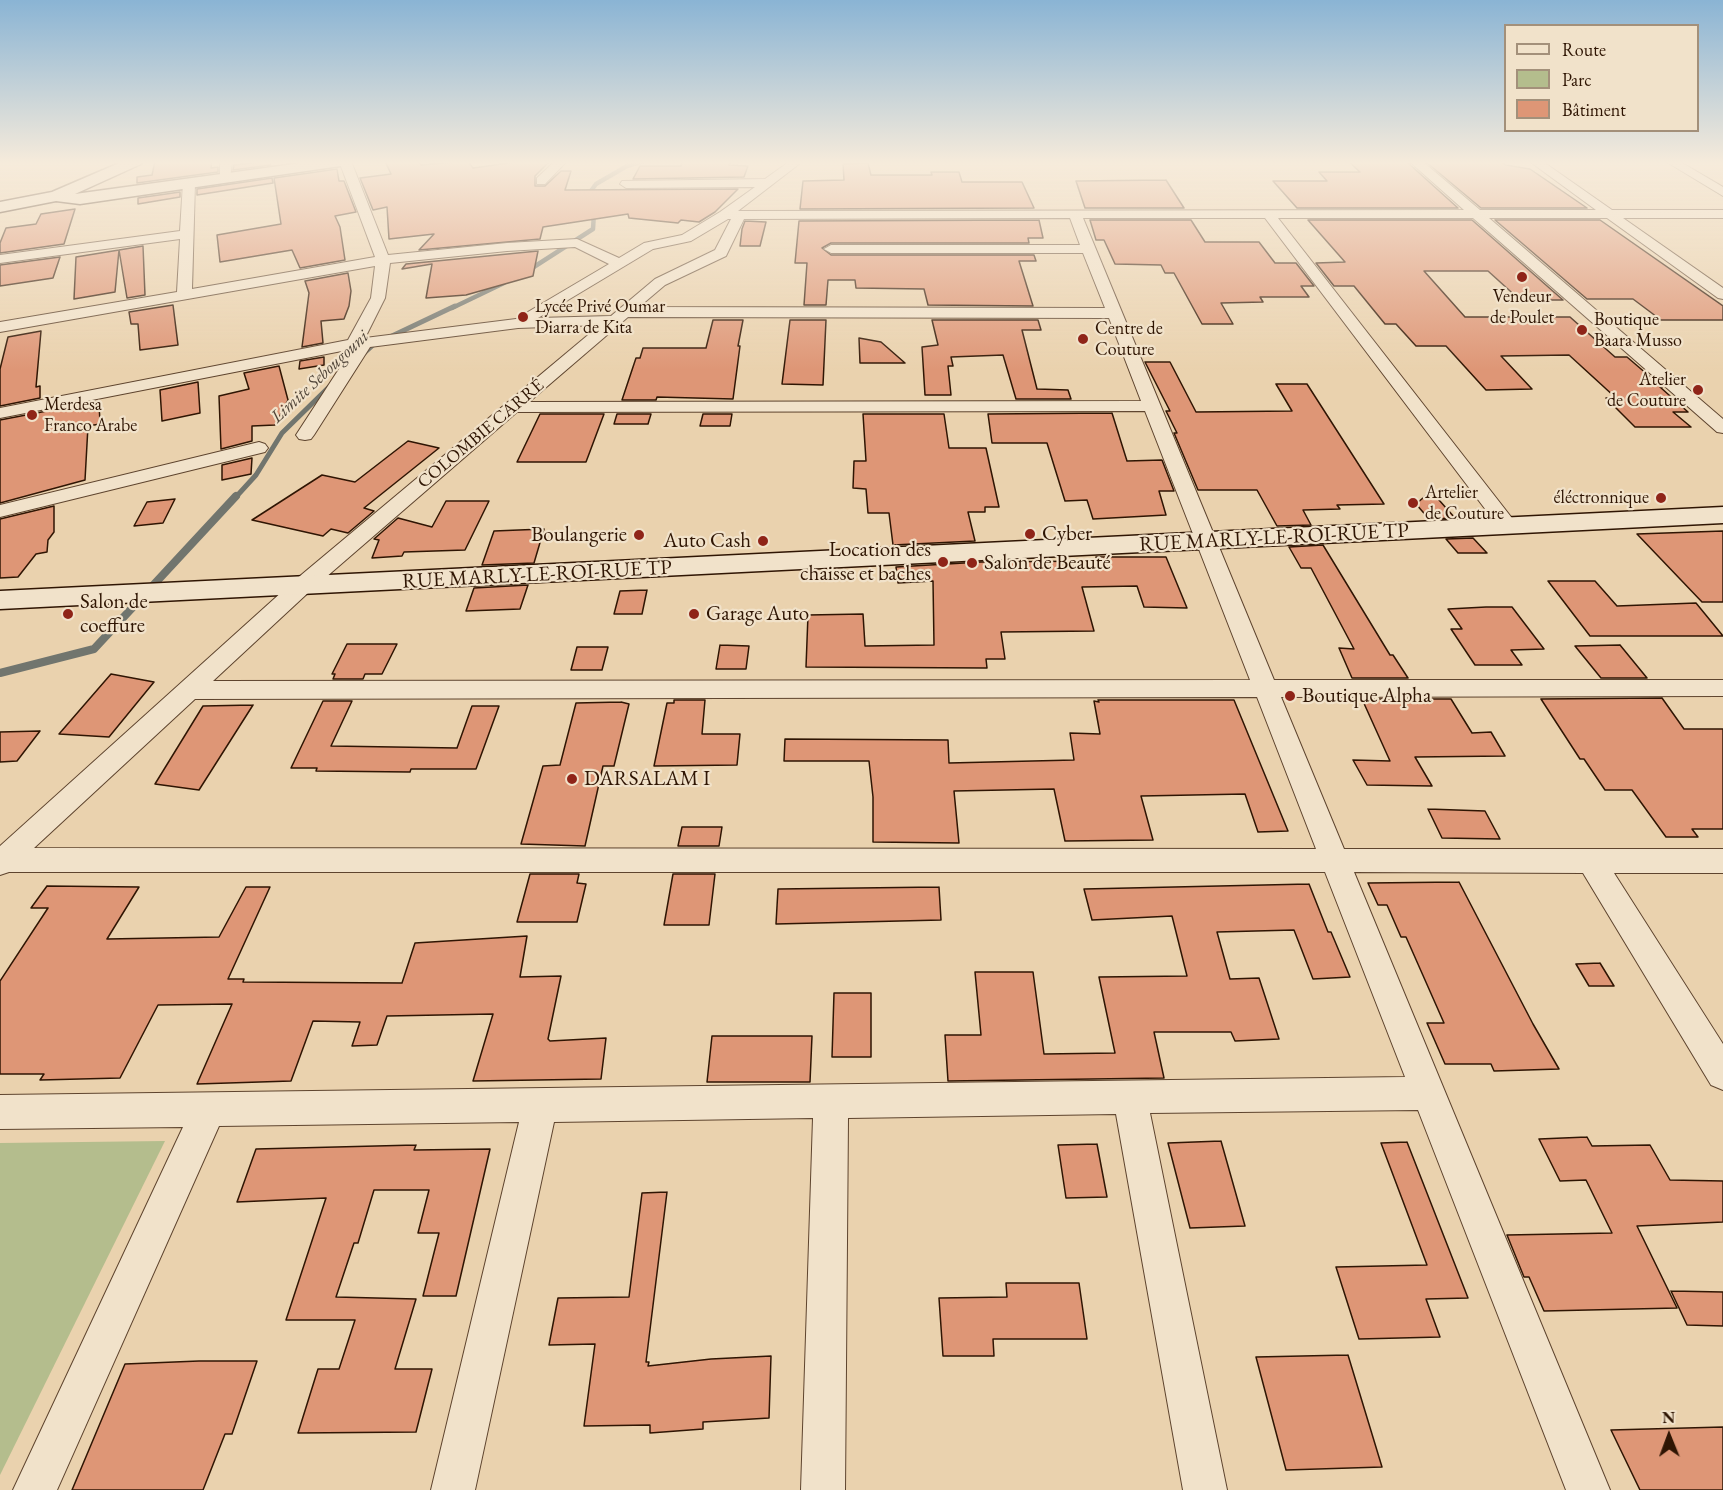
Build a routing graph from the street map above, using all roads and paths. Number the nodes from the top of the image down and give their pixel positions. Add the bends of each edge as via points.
1 (186, 231) edge
2 (372, 231) edge
3 (701, 231) edge
4 (728, 231) edge
5 (1081, 231) edge
6 (1281, 231) edge
7 (1495, 231) edge
8 (1633, 231) edge
9 (186, 234) junction
10 (831, 249) dead end
11 (1089, 249) junction
12 (0, 259) edge
13 (383, 260) junction
14 (620, 263) junction
15 (184, 295) junction
16 (1723, 295) edge
17 (1114, 313) junction
18 (620, 316) junction
19 (518, 323) junction
20 (0, 327) edge
21 (359, 344) junction
22 (1152, 406) junction
23 (512, 407) junction
24 (0, 413) edge
25 (1723, 428) edge
26 (305, 435) dead end
27 (260, 448) dead end
28 (0, 511) edge
29 (1723, 515) edge
30 (1508, 526) junction
31 (1206, 541) junction
32 (302, 586) junction
33 (0, 600) edge
34 (1723, 688) edge
35 (1265, 689) junction
36 (190, 690) junction
37 (1591, 861) junction
38 (1723, 861) edge
39 (2, 862) edge
40 (1335, 862) junction
41 (1723, 1074) edge
42 (1428, 1093) junction
43 (1130, 1097) junction
44 (831, 1101) junction
45 (540, 1105) junction
46 (209, 1109) junction
47 (0, 1112) edge
48 (35, 1490) edge
49 (453, 1490) edge
50 (823, 1490) edge
51 (1205, 1490) edge
52 (1588, 1490) edge

1 - 9 street
2 - 13 street
3 - 14 street via 649,246
4 - 18 street, COLOMBIE CARRÉ via 721,254 660,282
5 - 11 street
6 - 30 street
7 - 25 street
8 - 16 street
9 - 12 street
9 - 15 street
10 - 11 street
11 - 17 street
13 - 14 street via 577,243
13 - 15 street
13 - 21 street via 378,298
14 - 19 street
15 - 20 street
17 - 18 street
17 - 22 street
18 - 19 street
18 - 23 street, COLOMBIE CARRÉ
19 - 21 street
21 - 24 street
21 - 26 street
22 - 23 street
22 - 31 street
23 - 32 street, COLOMBIE CARRÉ
27 - 28 street
29 - 30 street, RUE MARLY-LE-ROI-RUE TP
30 - 31 street, RUE MARLY-LE-ROI-RUE TP
31 - 32 street, RUE MARLY-LE-ROI-RUE TP
31 - 35 street
32 - 33 street, RUE MARLY-LE-ROI-RUE TP
32 - 36 street, COLOMBIE CARRÉ
34 - 35 street
35 - 36 street
35 - 40 street
36 - 39 street, COLOMBIE CARRÉ
37 - 38 street
37 - 40 street
37 - 41 street
39 - 40 street
40 - 42 street
42 - 43 street
42 - 52 street
43 - 44 street
43 - 51 street
44 - 45 street
44 - 50 street
45 - 46 street
45 - 49 street
46 - 47 street
46 - 48 street

